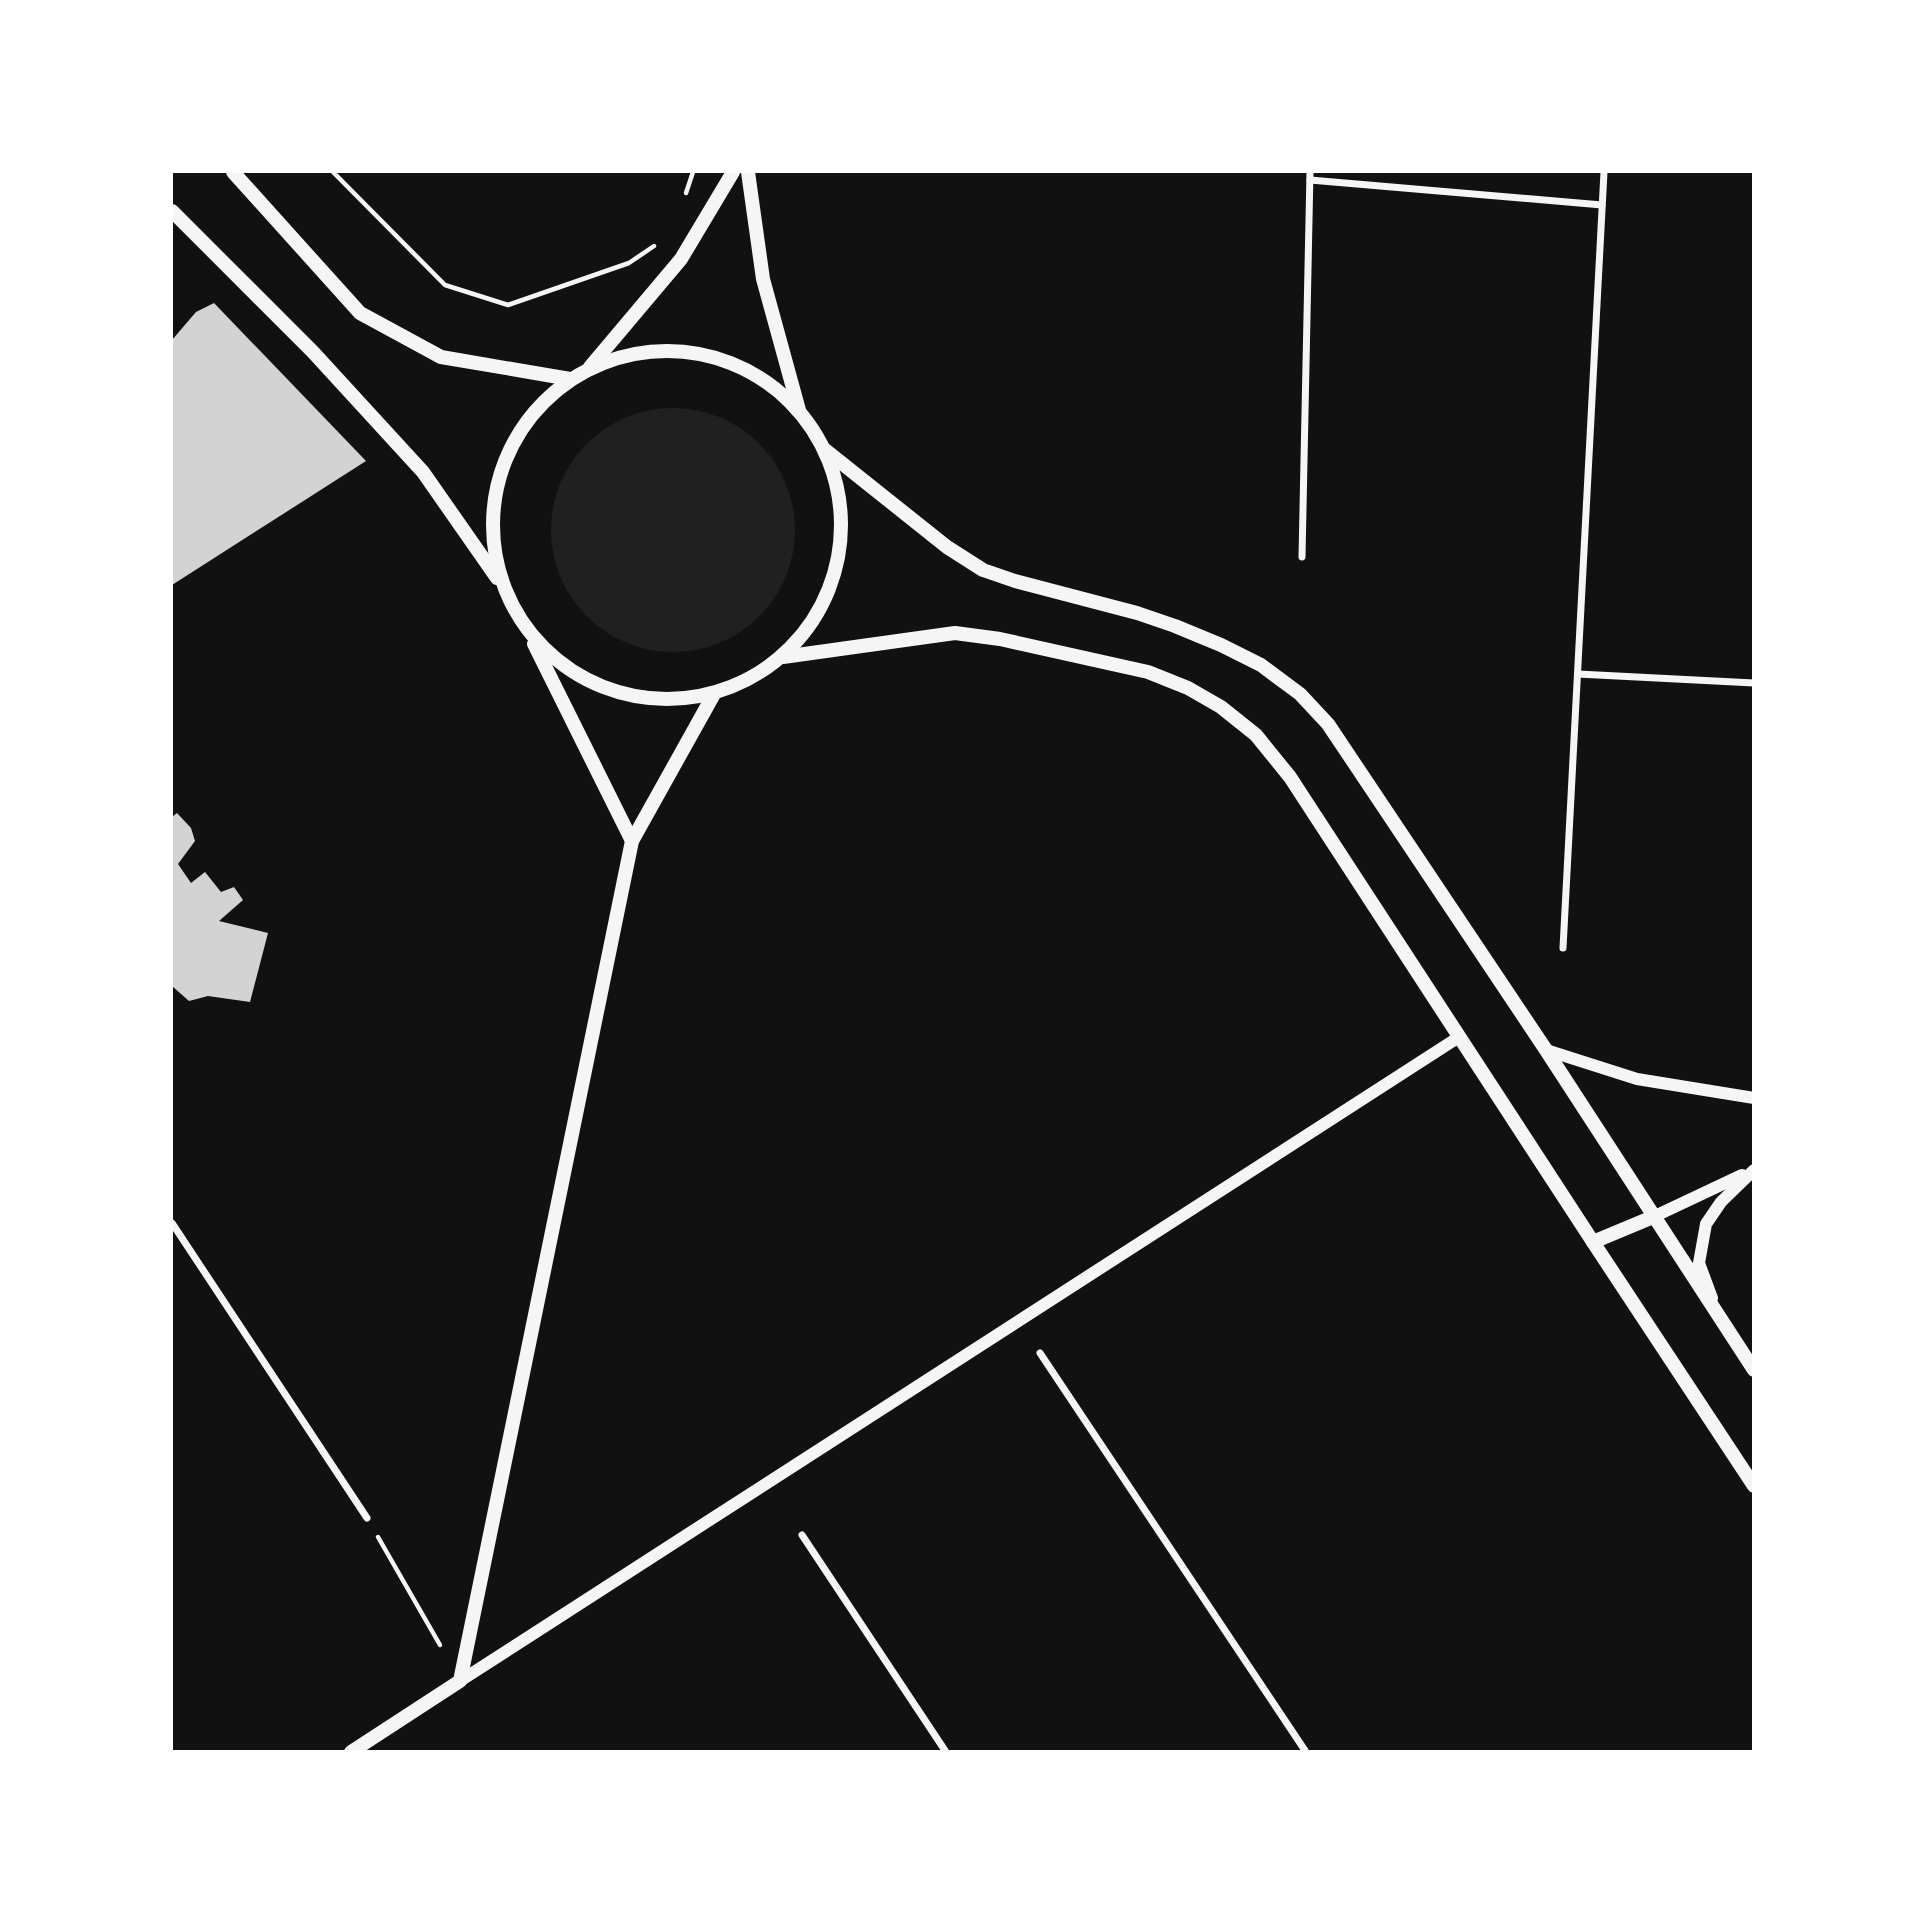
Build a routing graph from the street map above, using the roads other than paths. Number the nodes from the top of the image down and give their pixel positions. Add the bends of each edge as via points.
1 (233, 172) edge
2 (733, 172) edge
3 (748, 172) edge
4 (1310, 172) edge
5 (1604, 172) edge
6 (1310, 180) junction
7 (1602, 205) junction
8 (172, 213) edge
9 (589, 368) junction
10 (570, 379) junction
11 (799, 411) junction
12 (824, 449) junction
13 (1302, 557) dead end
14 (503, 586) junction
15 (529, 633) junction
16 (783, 657) junction
17 (1578, 674) junction
18 (1754, 683) edge
19 (714, 694) junction
20 (632, 841) junction
21 (1563, 948) dead end
22 (1459, 1037) junction
23 (1546, 1050) junction
24 (1754, 1098) edge
25 (1752, 1170) edge
26 (1653, 1217) junction
27 (172, 1223) edge
28 (1593, 1242) junction
29 (1719, 1318) junction
30 (1040, 1353) dead end
31 (1754, 1370) edge
32 (1754, 1486) edge
33 (367, 1518) road end
34 (802, 1535) dead end
35 (460, 1681) junction
36 (351, 1752) edge
37 (946, 1752) edge
38 (1306, 1752) edge

1 - 10 main road via 360,313 440,357
2 - 9 main road via 681,259
3 - 11 main road via 762,279
4 - 6 street
5 - 7 street
6 - 7 street
6 - 13 street
7 - 17 street
8 - 14 main road via 313,352 423,472
9 - 10 main road
9 - 11 main road via 633,353 678,351 724,360 764,380
10 - 14 main road via 535,410 509,448 495,493 492,539
11 - 12 main road
12 - 16 main road via 840,504 839,561 818,613
12 - 23 main road via 983,570 1175,626 1261,664 1300,694 1328,724
14 - 15 main road
15 - 19 main road via 566,669 612,692 663,701
15 - 20 main road
16 - 19 main road via 751,680
16 - 22 main road via 955,633 1135,669 1188,688 1256,735 1290,777
17 - 18 street
17 - 21 street
19 - 20 main road
20 - 35 main road
22 - 28 main road
22 - 35 street
23 - 24 street via 1637,1079
23 - 26 main road
25 - 26 street
25 - 29 street via 1706,1224 1699,1263
26 - 28 main road
26 - 29 main road
27 - 33 street
28 - 32 main road
29 - 31 main road
30 - 38 street
34 - 37 street
35 - 36 main road

